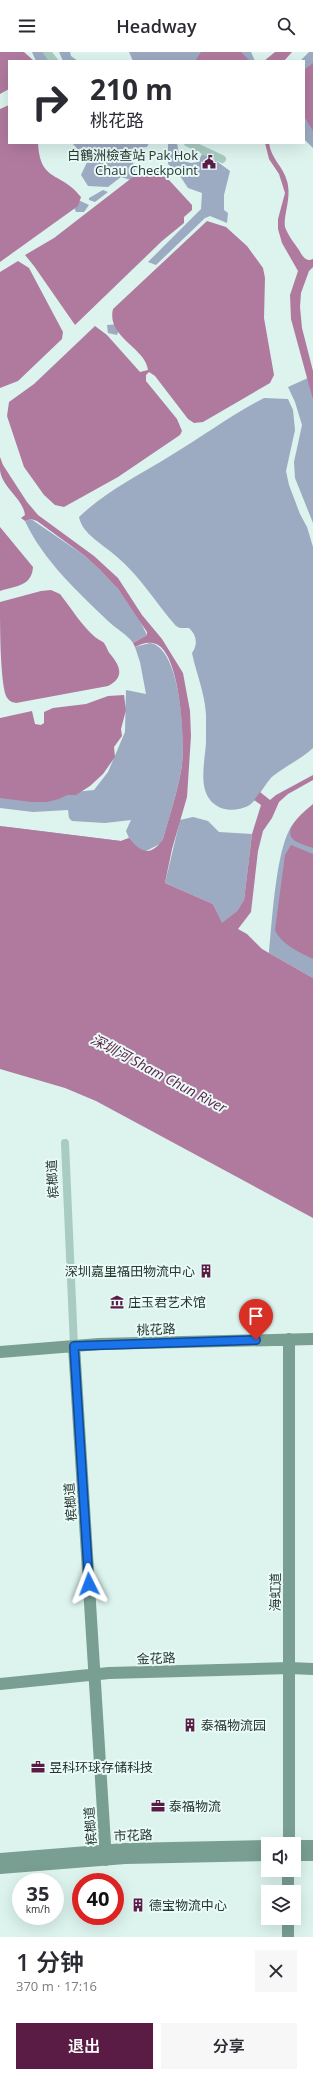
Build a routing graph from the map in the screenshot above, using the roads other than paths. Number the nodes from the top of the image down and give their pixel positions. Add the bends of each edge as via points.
1 (46, 52) edge
2 (53, 60) edge
3 (190, 144) edge
4 (222, 160) dead end
5 (65, 1143) dead end
6 (289, 1339) junction
7 (313, 1339) edge
8 (74, 1346) junction
9 (0, 1352) edge
10 (290, 1668) junction
11 (313, 1669) edge
12 (94, 1674) junction
13 (0, 1684) edge
14 (289, 1837) edge
15 (261, 1846) edge
16 (301, 1846) edge
17 (313, 1846) edge
18 (106, 1855) junction
19 (261, 1855) edge
20 (301, 1855) edge
21 (313, 1855) edge
22 (0, 1859) edge
23 (0, 1868) edge
24 (288, 1925) edge
25 (288, 1937) edge

1 - 2 street
3 - 4 street
5 - 8 street, 槟榔道
6 - 7 street, 桃花路
6 - 8 street, 桃花路
6 - 10 street, 海虹道
8 - 9 street, 桃花路
8 - 12 street, 槟榔道
10 - 11 street, 金花路
10 - 12 street, 金花路
10 - 14 street, 海虹道
12 - 13 street, 金花路
12 - 18 street, 槟榔道
15 - 18 street, 市花路
16 - 17 street
18 - 19 street, 市花路
18 - 22 street, 市花路
18 - 23 street, 市花路
20 - 21 street
24 - 25 street

